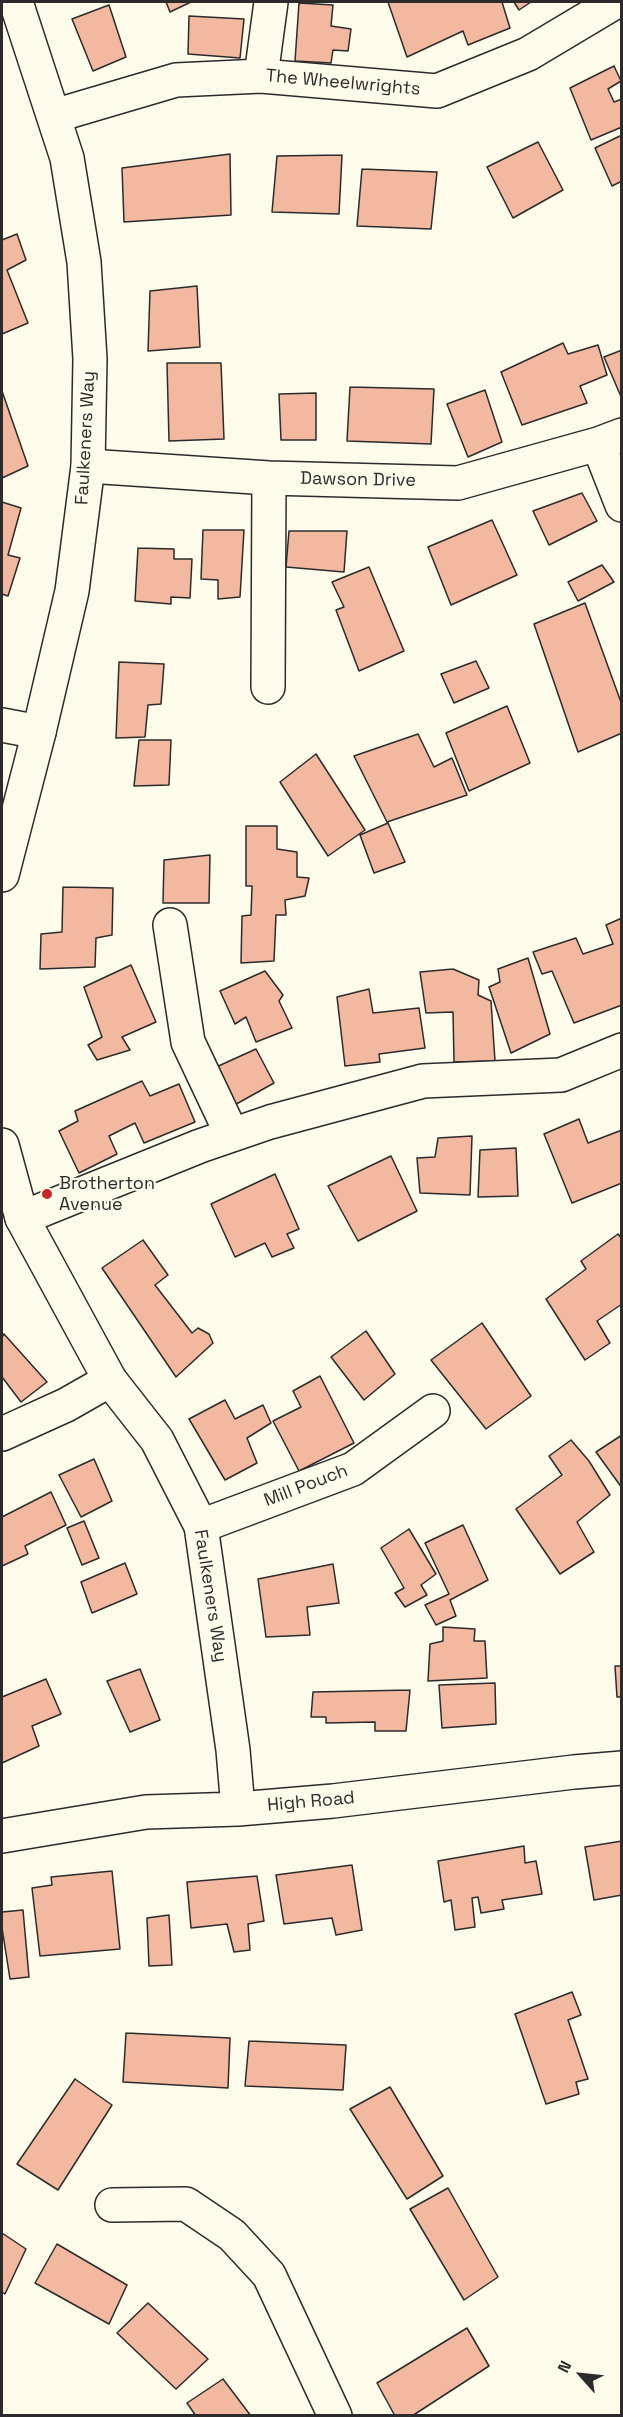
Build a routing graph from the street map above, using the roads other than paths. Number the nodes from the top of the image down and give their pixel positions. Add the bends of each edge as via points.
1 (16, 2) edge
2 (271, 2) edge
3 (615, 2) edge
4 (261, 76) junction
5 (54, 116) junction
6 (610, 440) edge
7 (88, 466) junction
8 (269, 478) junction
9 (621, 505) edge
10 (268, 687) dead end
11 (2, 725) edge
12 (39, 732) junction
13 (2, 875) edge
14 (170, 925) dead end
15 (621, 1050) edge
16 (232, 1135) junction
17 (2, 1145) edge
18 (22, 1218) junction
19 (110, 1380) junction
20 (433, 1412) dead end
21 (2, 1434) edge
22 (201, 1526) junction
23 (621, 1768) edge
24 (238, 1809) junction
25 (2, 1836) edge
26 (112, 2205) dead end
27 (335, 2415) edge

1 - 5 street, Faulkeners Way
2 - 4 street
3 - 4 street, The Wheelwrights via 528,54 437,91
4 - 5 street, The Wheelwrights via 176,80
5 - 7 street, Faulkeners Way via 67,158 84,262 90,358
6 - 8 street, Dawson Drive via 458,483
6 - 9 street
7 - 8 street, Dawson Drive
7 - 12 street, Faulkeners Way via 72,591
8 - 10 street
11 - 12 street
12 - 13 street, Faulkeners Way
14 - 16 street via 188,1042
15 - 16 street via 561,1075 423,1081
16 - 18 street
17 - 18 street, Faulkeners Way
18 - 19 street, Faulkeners Way
19 - 21 street
19 - 22 street, Faulkeners Way via 157,1440
20 - 22 street, Mill Pouch via 353,1469
22 - 24 street, Faulkeners Way
23 - 24 street, High Road
24 - 25 street, High Road via 146,1812
26 - 27 street via 186,2204 232,2235 269,2275

